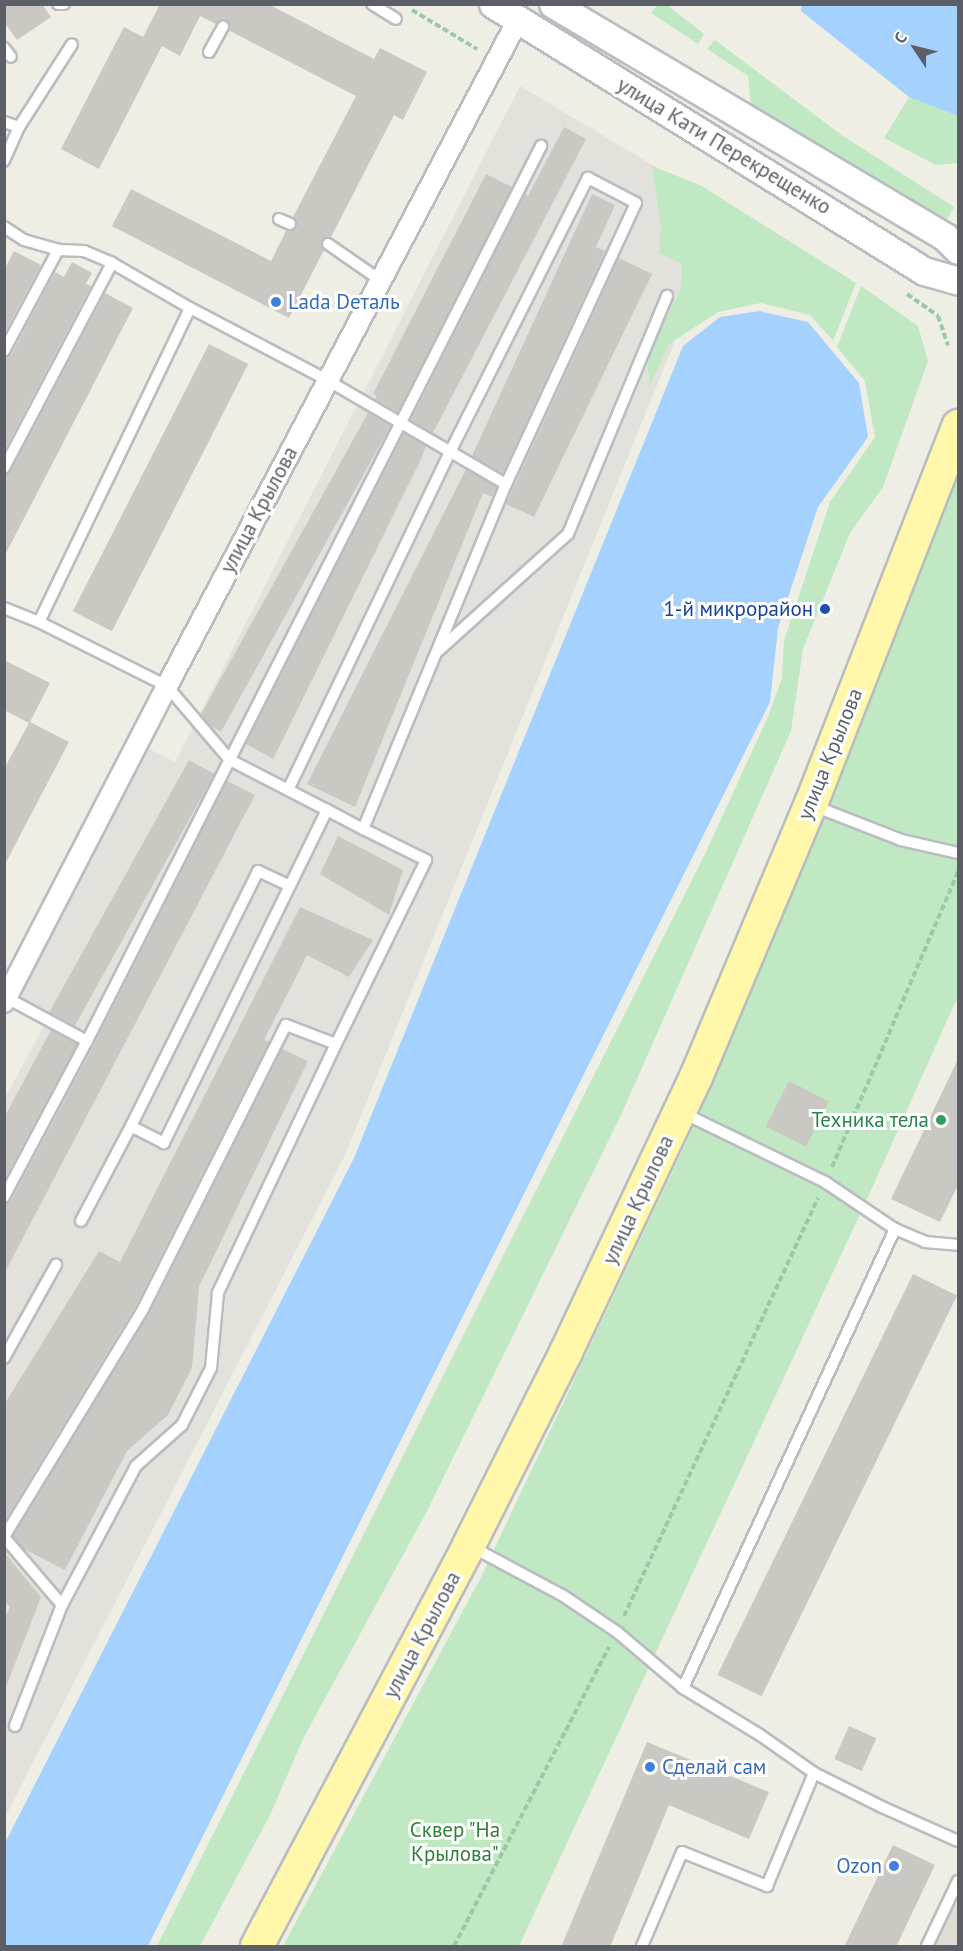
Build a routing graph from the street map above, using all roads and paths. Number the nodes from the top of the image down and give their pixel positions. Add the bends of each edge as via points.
1 (58, 4) edge
2 (64, 4) edge
3 (372, 4) edge
4 (403, 4) edge
5 (493, 4) edge
6 (553, 4) edge
7 (396, 19) dead end
8 (518, 20) junction
9 (222, 27) dead end
10 (72, 44) dead end
11 (209, 52) dead end
12 (496, 60) junction
13 (4, 122) edge
14 (19, 127) junction
15 (542, 146) dead end
16 (4, 161) edge
17 (4, 227) edge
18 (328, 244) dead end
19 (58, 250) junction
20 (958, 250) edge
21 (112, 263) junction
22 (380, 280) junction
23 (958, 281) edge
24 (667, 296) dead end
25 (190, 308) junction
26 (4, 351) edge
27 (327, 380) junction
28 (400, 423) junction
29 (958, 426) edge
30 (450, 452) junction
31 (4, 468) edge
32 (506, 484) junction
33 (4, 608) edge
34 (39, 622) junction
35 (435, 653) junction
36 (167, 686) junction
37 (230, 760) junction
38 (288, 790) junction
39 (811, 804) junction
40 (327, 810) junction
41 (363, 829) junction
42 (958, 853) edge
43 (958, 872) edge
44 (290, 886) junction
45 (6, 1000) edge
46 (87, 1041) junction
47 (336, 1044) junction
48 (680, 1111) junction
49 (131, 1126) junction
50 (825, 1182) junction
51 (4, 1197) edge
52 (81, 1221) dead end
53 (895, 1229) junction
54 (958, 1245) edge
55 (56, 1265) dead end
56 (4, 1358) edge
57 (469, 1545) junction
58 (62, 1605) junction
59 (616, 1632) junction
60 (683, 1688) junction
61 (15, 1726) dead end
62 (814, 1773) junction
63 (958, 1841) edge
64 (958, 1881) edge
65 (257, 1947) edge
66 (454, 1947) edge
67 (642, 1947) edge
68 (927, 1947) edge

1 - 2 lane
3 - 7 lane
4 - 12 path
5 - 8 street, улица Кати Перекрещенко
6 - 20 street, улица Кати Перекрещенко via 945,237
8 - 12 street, улица Крылова
8 - 23 street, улица Кати Перекрещенко via 924,271
9 - 11 lane
10 - 14 lane
12 - 22 street, улица Крылова
13 - 14 lane
14 - 16 lane
15 - 28 lane
17 - 19 lane via 24,240
18 - 22 lane
19 - 21 lane via 84,251
19 - 26 lane
21 - 25 lane
21 - 31 lane
22 - 27 street, улица Крылова
24 - 35 lane via 568,534
25 - 27 lane
25 - 34 lane
27 - 28 lane
27 - 36 street, улица Крылова
28 - 30 lane
28 - 37 lane
29 - 39 main road, улица Крылова
30 - 32 lane
30 - 32 lane via 588,178 636,203
30 - 38 lane
32 - 35 lane
33 - 34 lane
34 - 36 lane
35 - 41 lane
36 - 37 lane
36 - 45 street, улица Крылова
37 - 38 lane
37 - 46 lane
38 - 40 lane
39 - 42 lane via 901,840
39 - 48 main road, улица Крылова
40 - 41 lane
40 - 44 lane
41 - 47 lane via 426,860
43 - 50 path
44 - 49 lane via 258,871
44 - 49 lane via 164,1143
45 - 46 lane
46 - 51 lane
47 - 58 lane via 218,1293 211,1368 182,1425 136,1466
47 - 58 lane via 286,1025 143,1308 4,1537
48 - 50 lane
48 - 57 main road, улица Крылова
49 - 52 lane
50 - 53 lane
50 - 59 path
53 - 54 lane via 925,1242
53 - 60 lane
55 - 56 lane
57 - 59 lane via 562,1595
57 - 65 main road, улица Крылова
58 - 61 lane
59 - 60 lane
59 - 66 path
60 - 62 lane
62 - 63 lane
62 - 67 lane via 767,1886 682,1852
64 - 68 lane

